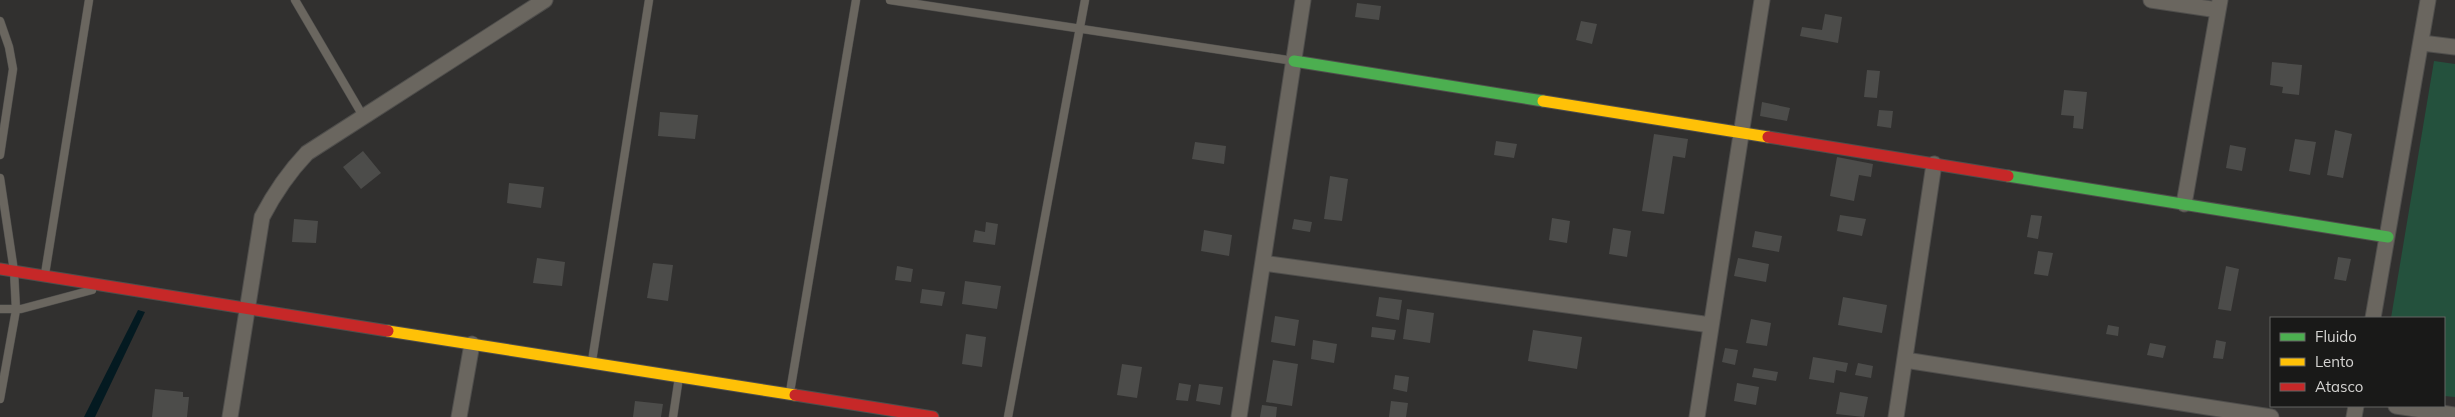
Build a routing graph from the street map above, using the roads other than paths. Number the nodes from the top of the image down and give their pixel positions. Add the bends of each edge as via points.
1 (89, 0) edge
2 (296, 0) edge
3 (546, 0) edge
4 (649, 0) edge
5 (856, 0) edge
6 (890, 0) edge
7 (1085, 0) edge
8 (1303, 0) edge
9 (1762, 0) edge
10 (2151, 0) edge
11 (2428, 0) edge
12 (2219, 5) edge
13 (0, 21) edge
14 (1080, 27) junction
15 (2422, 43) junction
16 (2455, 48) edge
17 (1294, 61) junction
18 (363, 116) junction
19 (1741, 133) junction
20 (0, 155) edge
21 (1934, 164) junction
22 (0, 178) edge
23 (2184, 204) junction
24 (2388, 237) junction
25 (1263, 263) junction
26 (0, 269) edge
27 (14, 271) junction
28 (45, 276) junction
29 (108, 286) junction
30 (248, 308) junction
31 (0, 309) edge
32 (16, 310) junction
33 (2372, 317) edge
34 (1711, 325) junction
35 (472, 344) junction
36 (1904, 360) junction
37 (591, 363) junction
38 (679, 377) junction
39 (790, 394) junction
40 (0, 399) edge
41 (2403, 407) edge
42 (881, 413) edge
43 (2455, 415) edge
44 (230, 417) edge
45 (459, 417) edge
46 (673, 417) edge
47 (933, 417) edge
48 (1008, 417) edge
49 (1239, 417) edge
50 (1697, 417) edge
51 (1896, 417) edge
52 (2271, 417) edge

1 - 28 lane
2 - 18 lane
3 - 18 street
4 - 37 lane
5 - 39 lane
6 - 14 lane
7 - 14 lane
8 - 17 street
9 - 19 street
10 - 12 street
11 - 15 street
12 - 23 street
13 - 20 lane via 13,69
14 - 17 lane
14 - 48 lane
15 - 16 street
15 - 24 street
17 - 19 street
17 - 25 street
18 - 30 street via 307,153 277,188 262,217
19 - 21 street
19 - 34 street
21 - 23 street
21 - 36 street
22 - 27 lane
23 - 24 street
24 - 33 street
25 - 34 street
25 - 49 street
26 - 27 street
27 - 28 street
27 - 32 lane
28 - 29 street
29 - 30 street
29 - 32 lane
30 - 35 street
30 - 44 street
31 - 32 lane
32 - 40 lane
34 - 50 street
35 - 37 street
35 - 45 street
36 - 51 street
36 - 52 street
37 - 38 street
38 - 39 street
38 - 46 lane
39 - 42 street
41 - 43 street
42 - 47 street

